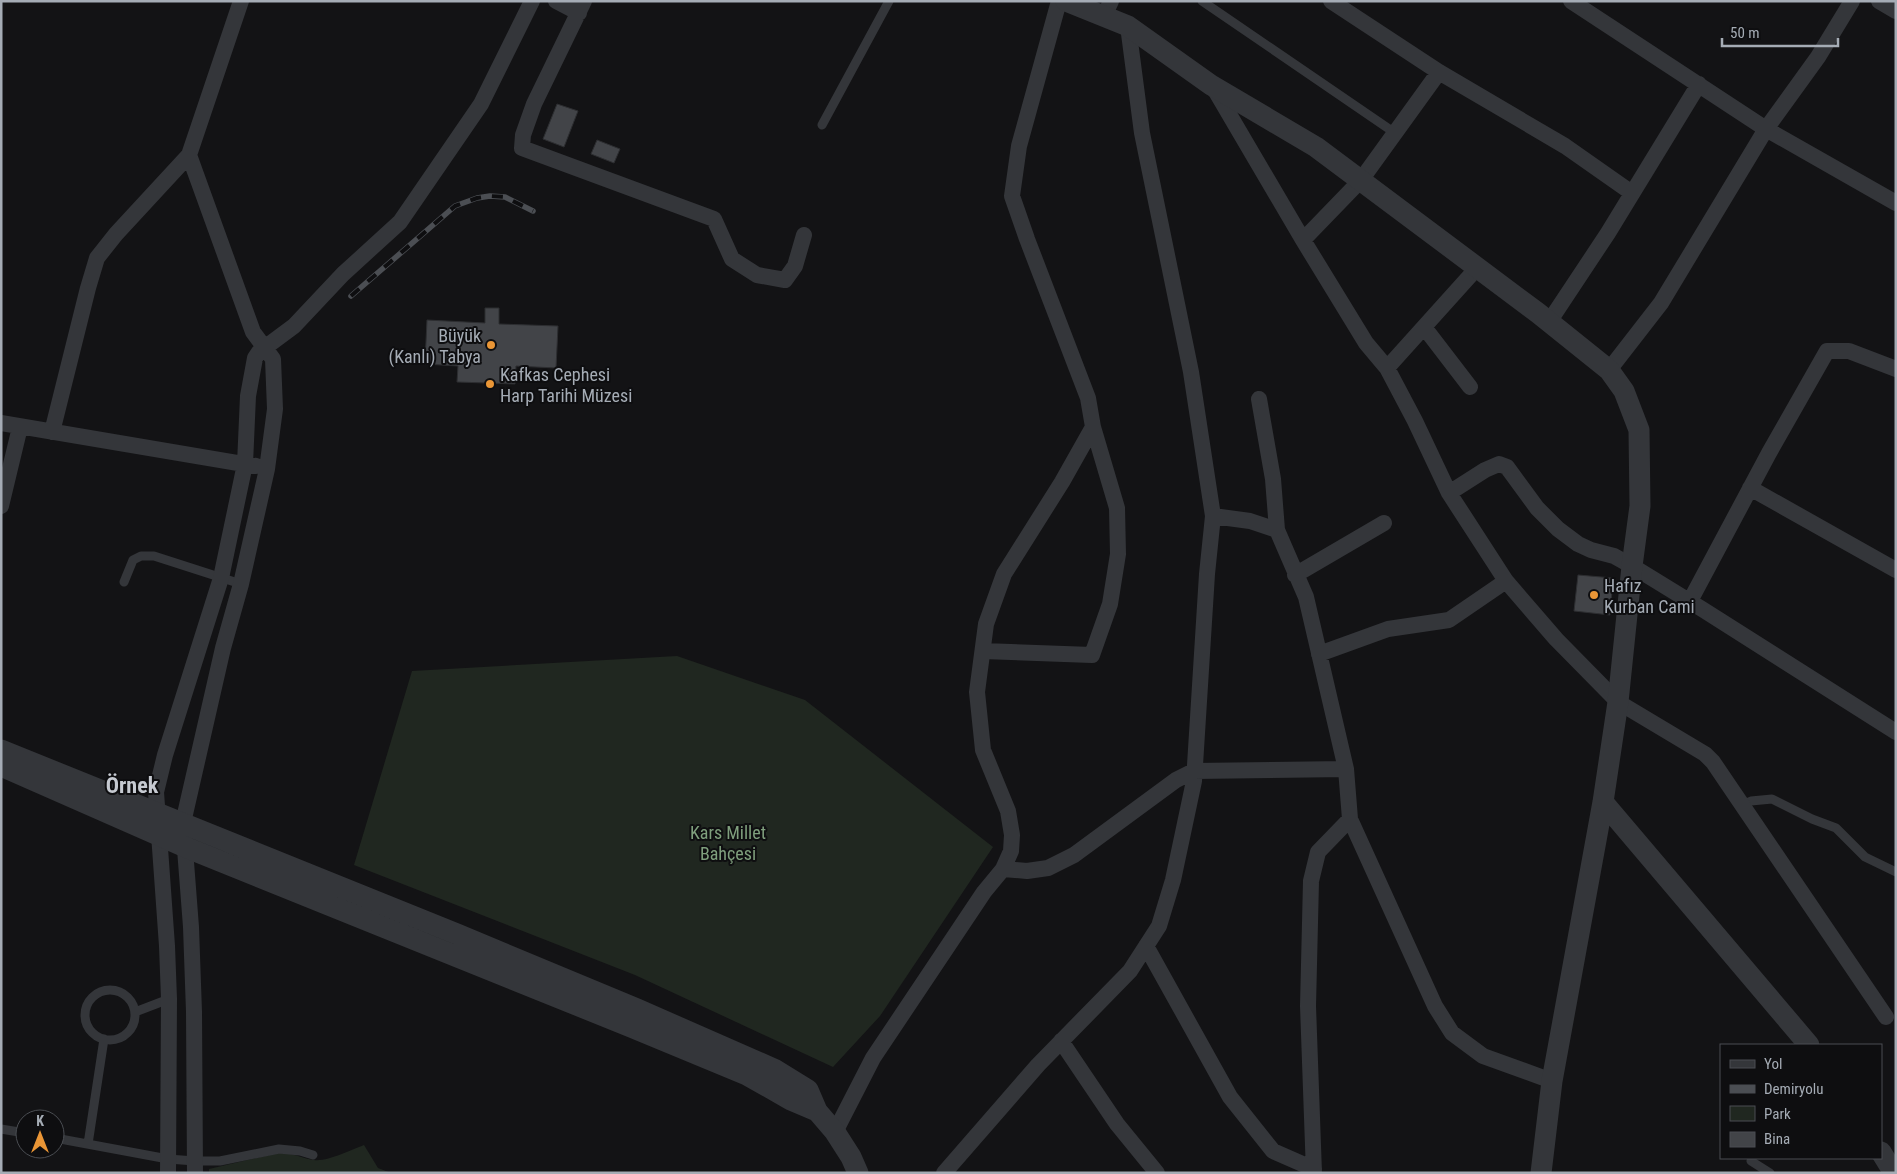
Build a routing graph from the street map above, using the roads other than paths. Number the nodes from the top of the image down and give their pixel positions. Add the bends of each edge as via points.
1 (241, 1) edge
2 (532, 1) edge
3 (556, 1) edge
4 (889, 1) edge
5 (1202, 1) edge
6 (1331, 1) edge
7 (1572, 1) edge
8 (1852, 1) edge
9 (1879, 1) edge
10 (1068, 2) edge
11 (581, 7) edge
12 (1107, 9) edge
13 (1896, 11) edge
14 (1128, 26) junction
15 (1439, 72) junction
16 (1699, 84) junction
17 (1211, 85) junction
18 (822, 125) dead end
19 (1766, 129) junction
20 (1395, 133) junction
21 (189, 155) junction
22 (1361, 180) junction
23 (1632, 193) junction
24 (1896, 204) edge
25 (804, 234) dead end
26 (1303, 240) junction
27 (1477, 268) junction
28 (1549, 322) junction
29 (1424, 327) junction
30 (266, 348) junction
31 (1387, 368) junction
32 (1896, 369) edge
33 (1609, 370) junction
34 (1470, 387) dead end
35 (1259, 399) dead end
36 (1, 423) edge
37 (20, 427) junction
38 (1092, 428) junction
39 (52, 432) junction
40 (245, 464) junction
41 (268, 469) junction
42 (1750, 488) junction
43 (1449, 493) junction
44 (1, 506) edge
45 (1213, 516) junction
46 (1384, 523) dead end
47 (1277, 530) junction
48 (1632, 566) junction
49 (1896, 570) edge
50 (1295, 575) junction
51 (221, 578) junction
52 (1506, 581) junction
53 (124, 582) dead end
54 (241, 584) junction
55 (1690, 601) junction
56 (983, 651) junction
57 (1319, 654) junction
58 (1618, 702) junction
59 (1896, 732) edge
60 (1, 750) edge
61 (1, 766) edge
62 (1346, 769) junction
63 (1194, 771) junction
64 (1603, 802) junction
65 (1742, 805) junction
66 (157, 813) junction
67 (1350, 819) junction
68 (184, 823) junction
69 (158, 835) junction
70 (185, 847) junction
71 (1003, 869) junction
72 (1896, 872) edge
73 (1146, 946) junction
74 (169, 1000) junction
75 (135, 1012) junction
76 (1886, 1017) dead end
77 (104, 1039) junction
78 (1061, 1041) junction
79 (1808, 1044) edge
80 (1552, 1082) junction
81 (817, 1111) junction
82 (1, 1129) edge
83 (15, 1131) edge
84 (835, 1132) junction
85 (65, 1140) edge
86 (88, 1144) junction
87 (1882, 1154) edge
88 (313, 1155) dead end
89 (1751, 1161) dead end
90 (168, 1166) edge
91 (195, 1167) edge
92 (1314, 1171) edge
93 (858, 1173) edge
94 (944, 1173) edge
95 (1157, 1173) edge
96 (1541, 1173) edge
97 (1770, 1173) edge
98 (1894, 1173) edge

1 - 21 street
2 - 30 street via 481,104 400,222 343,274 294,326
3 - 11 street
4 - 18 lane
5 - 20 lane
6 - 15 street
7 - 16 street
8 - 19 street via 1818,57
9 - 13 street
10 - 12 street
10 - 38 street via 1019,146 1012,196 1088,398
11 - 25 street via 534,104 522,148 714,219 732,259 757,275 785,280 795,266
12 - 14 street
14 - 17 street
14 - 45 street via 1142,133 1191,372
15 - 20 street
15 - 23 street via 1564,146
16 - 19 street
16 - 23 street
17 - 22 street via 1316,146
17 - 26 street
19 - 24 street
19 - 33 street via 1660,303
20 - 22 street
21 - 30 street via 253,332
21 - 39 street via 97,258
22 - 26 street
22 - 27 street
23 - 28 street
26 - 31 street via 1366,343
27 - 28 street
27 - 29 street
28 - 33 street
29 - 31 street
29 - 34 street
30 - 40 street via 255,358 248,396
30 - 41 street via 273,359 275,409
31 - 43 street
32 - 42 street via 1849,351 1827,351
33 - 48 street via 1624,391 1639,430 1640,506
35 - 47 street via 1273,479
36 - 37 street
37 - 39 street
37 - 44 street
38 - 56 street via 1004,574 986,624
38 - 56 street via 1117,508 1118,554 1110,604 1092,655
39 - 40 street
40 - 41 street
40 - 51 street
41 - 54 street
42 - 49 street
42 - 55 street
43 - 48 street via 1499,464 1506,467 1537,508 1558,529 1578,544
43 - 52 street
45 - 47 street via 1250,521
45 - 63 street
46 - 50 street
47 - 50 street
48 - 55 street
48 - 58 street
50 - 57 street via 1306,597
51 - 53 lane via 154,556 141,556 132,560
51 - 54 lane
51 - 66 street via 165,755 156,792
52 - 57 street via 1448,620 1388,629
52 - 58 street
54 - 68 street via 223,648
55 - 59 street
56 - 71 street via 978,692 983,750 1008,811 1012,835 1011,851
57 - 62 street
58 - 64 street
58 - 65 street via 1705,754
60 - 66 street
61 - 69 street
62 - 63 street
62 - 67 street
63 - 71 street via 1176,780 1074,856 1048,868 1027,871
63 - 73 street via 1173,880 1159,926
64 - 79 street
64 - 80 street
65 - 72 lane via 1772,799 1836,828 1865,856
65 - 76 street
66 - 68 street
66 - 69 street
67 - 80 street via 1435,1006 1452,1033 1483,1056
67 - 92 street via 1318,852 1311,881 1308,1006
68 - 70 street
68 - 81 street via 752,1058 808,1090
69 - 70 street
69 - 74 street
70 - 81 street via 747,1075
70 - 91 street via 194,1012
71 - 84 street via 984,892 873,1058
73 - 78 street via 1130,970
73 - 92 street via 1230,1098 1273,1151
74 - 75 lane
74 - 90 street
75 - 77 lane via 132,1028 127,1034
75 - 77 lane via 128,997 121,993 105,991 92,998 86,1010 87,1024
77 - 86 lane
78 - 94 street
78 - 95 street via 1116,1124
80 - 96 street
81 - 84 street
82 - 83 lane
84 - 93 street
85 - 86 lane
86 - 90 lane
87 - 98 street
88 - 91 lane via 279,1148
89 - 97 lane
90 - 91 lane

